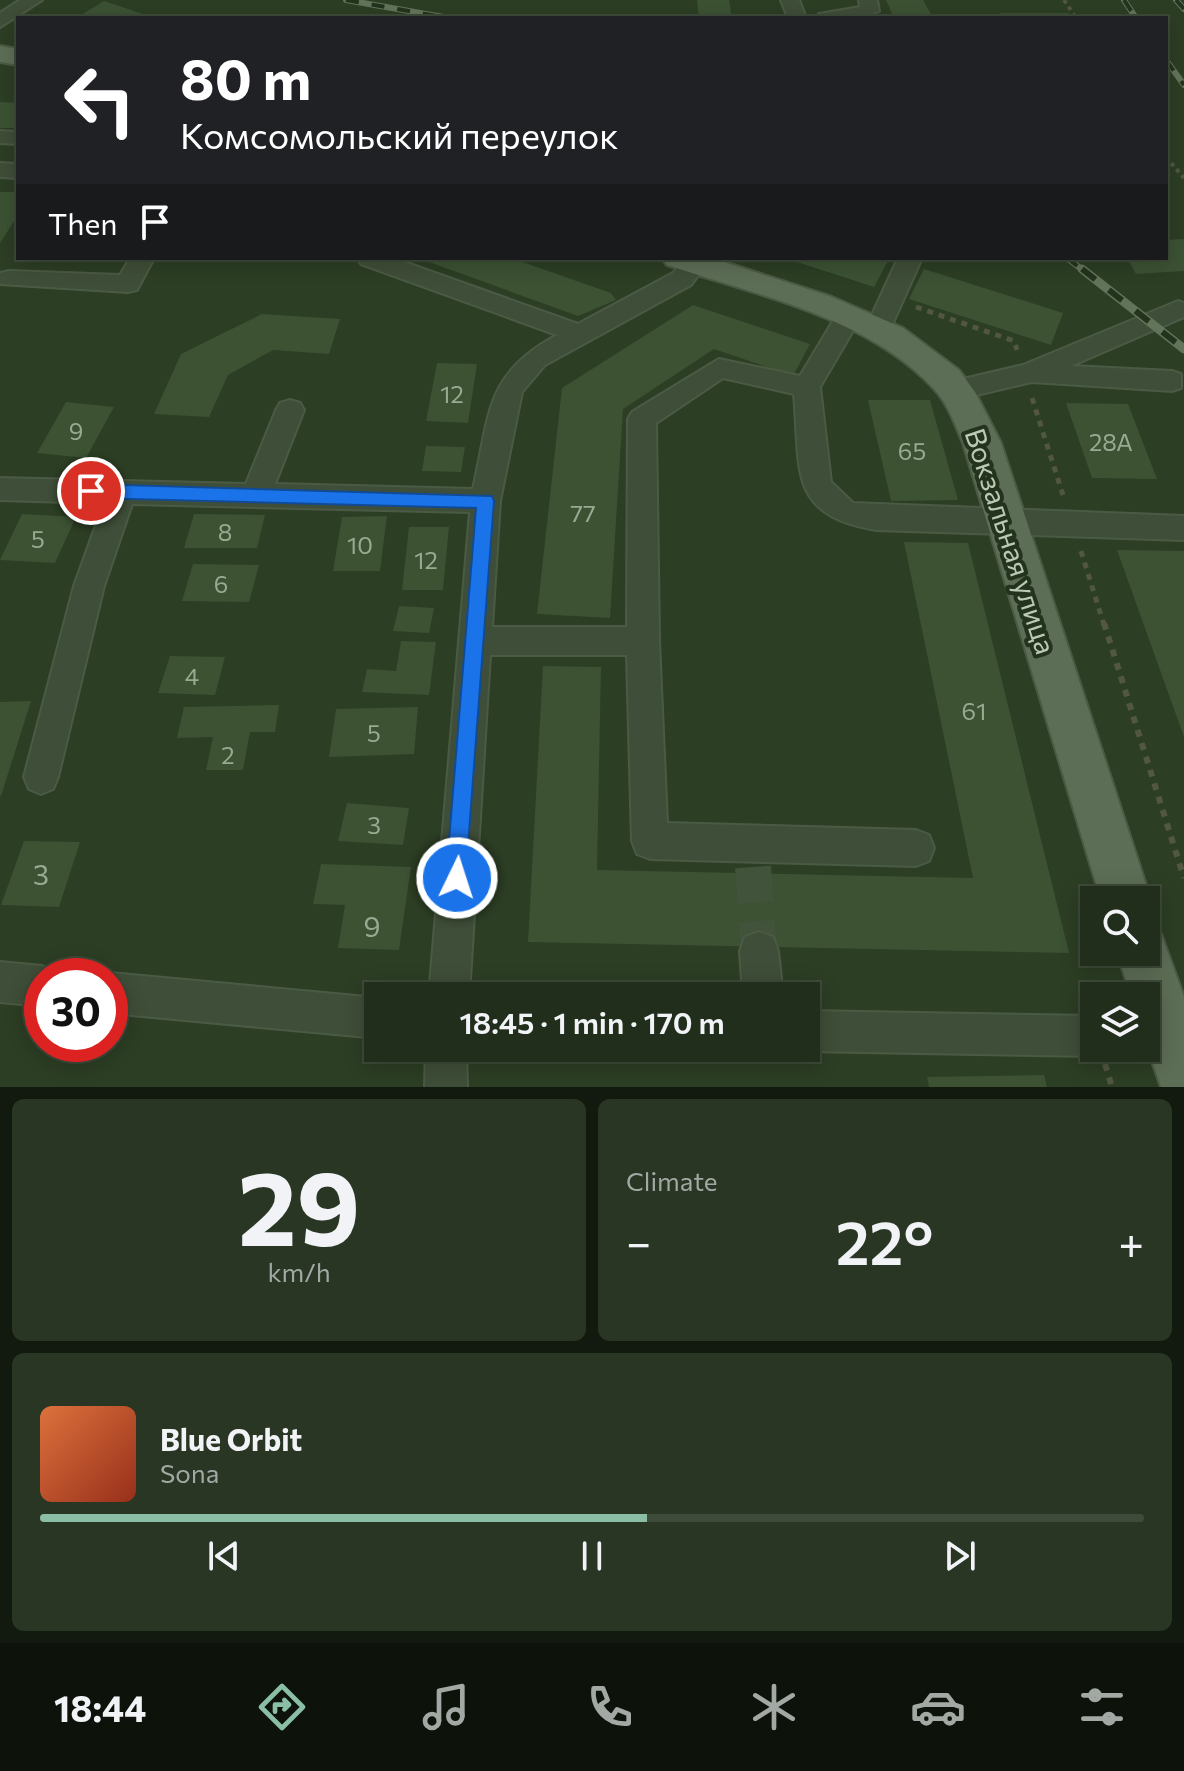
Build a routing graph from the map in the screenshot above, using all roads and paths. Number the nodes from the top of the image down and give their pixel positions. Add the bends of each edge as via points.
1 (33, 0) edge
2 (868, 0) edge
3 (839, 16) edge
4 (0, 21) edge
5 (1168, 159) edge
6 (1184, 178) edge
7 (21, 260) edge
8 (141, 260) edge
9 (375, 260) edge
10 (690, 260) edge
11 (909, 260) edge
12 (4, 287) edge
13 (1178, 310) dead end
14 (863, 324) junction
15 (579, 334) junction
16 (1014, 341) dead end
17 (1027, 373) junction
18 (1172, 381) dead end
19 (807, 387) junction
20 (955, 390) junction
21 (290, 410) dead end
22 (0, 489) edge
23 (122, 492) junction
24 (256, 495) junction
25 (485, 501) junction
26 (1006, 521) junction
27 (1072, 523) junction
28 (1184, 528) edge
29 (475, 641) junction
30 (643, 641) junction
31 (41, 777) dead end
32 (916, 848) dead end
33 (1184, 878) edge
34 (1122, 886) edge
35 (759, 951) tunnel mouth
36 (1146, 966) edge
37 (0, 982) edge
38 (450, 982) edge
39 (762, 982) edge
40 (24, 984) edge
41 (128, 995) edge
42 (364, 1017) edge
43 (820, 1031) edge
44 (1080, 1036) edge
45 (1167, 1050) edge
46 (446, 1062) edge
47 (446, 1087) edge

1 - 4 street
2 - 3 street via 870,11
5 - 6 path
7 - 12 street
8 - 12 street via 128,284
9 - 15 street
10 - 14 main road, Вокзальная улица
10 - 15 street via 682,279
11 - 14 street
13 - 17 street
14 - 19 street
14 - 20 main road, Вокзальная улица via 930,364
15 - 25 street via 536,358 509,389
16 - 17 path
17 - 18 street
17 - 20 street
17 - 27 path
19 - 26 street via 817,487 845,513 935,523
19 - 30 street via 719,368 642,419
20 - 26 main road, Вокзальная улица via 982,443
21 - 24 street
22 - 23 street
23 - 24 street
23 - 31 street via 89,586
24 - 25 street
25 - 29 street
26 - 27 street
26 - 34 main road, Вокзальная улица
27 - 28 street
27 - 33 path
29 - 30 street
29 - 38 street
30 - 32 street via 650,841 752,855
35 - 39 street
36 - 45 main road
37 - 40 street
41 - 42 street
43 - 44 street
46 - 47 street

